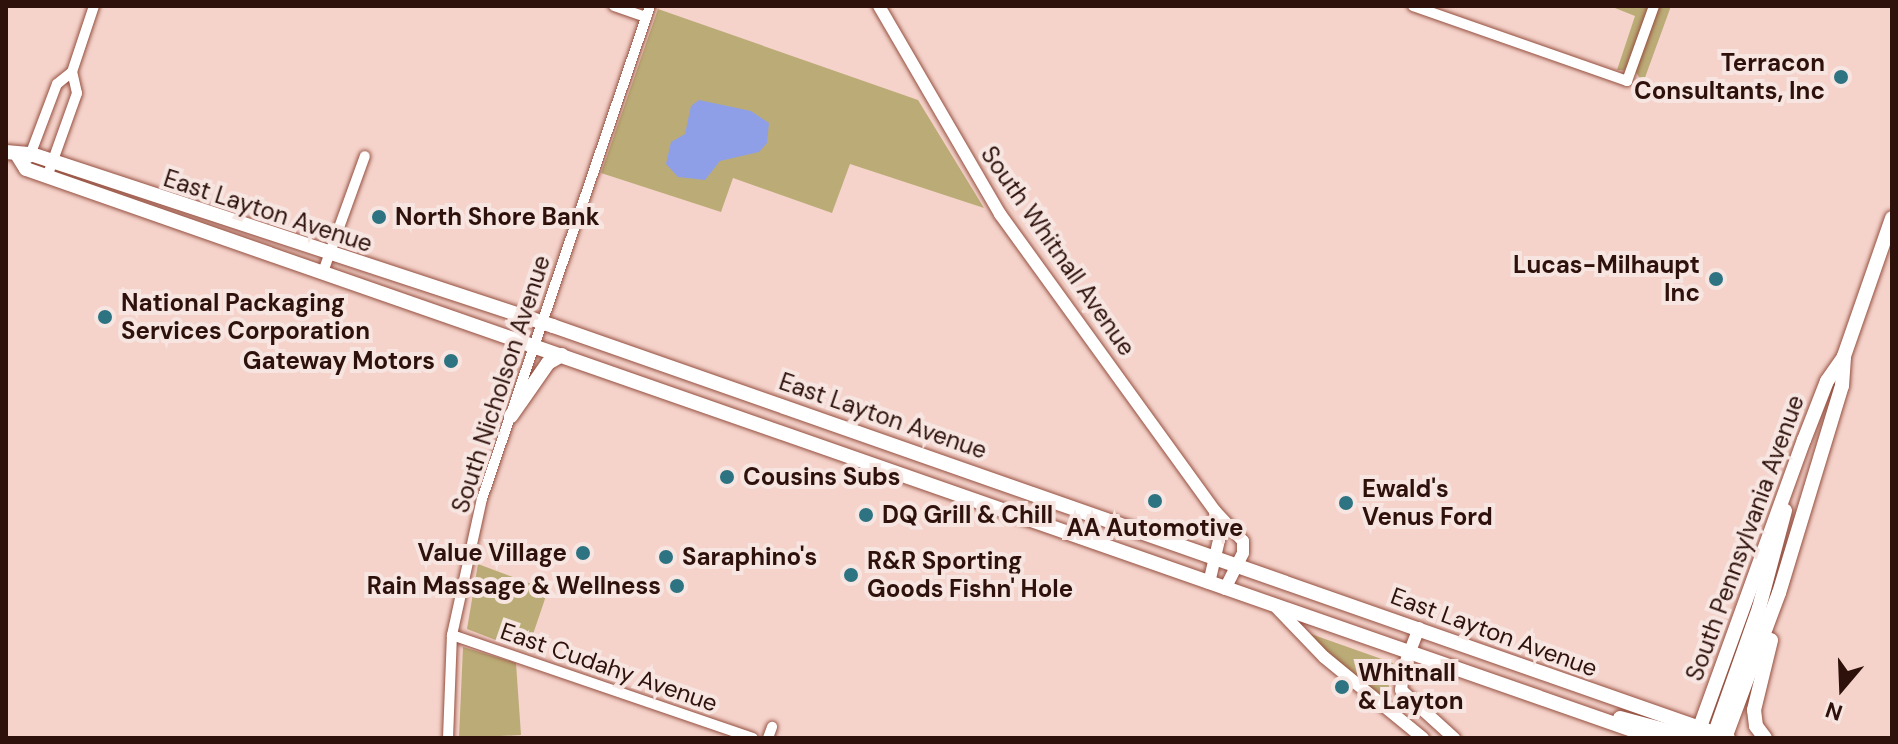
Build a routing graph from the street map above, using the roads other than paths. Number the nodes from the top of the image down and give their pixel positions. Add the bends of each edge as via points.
1 (94, 6) edge
2 (614, 6) edge
3 (879, 6) edge
4 (1413, 6) edge
5 (1654, 6) edge
6 (648, 11) edge
7 (72, 72) junction
8 (365, 156) dead end
9 (20, 158) edge
10 (53, 162) junction
11 (47, 177) junction
12 (1892, 218) edge
13 (326, 262) junction
14 (540, 322) junction
15 (533, 346) junction
16 (562, 355) junction
17 (1844, 356) junction
18 (511, 416) junction
19 (1215, 511) junction
20 (1217, 556) junction
21 (1239, 564) junction
22 (1209, 583) junction
23 (1225, 589) junction
24 (1779, 593) junction
25 (1277, 608) junction
26 (1419, 628) junction
27 (452, 635) junction
28 (1408, 653) junction
29 (1568, 708) junction
30 (1712, 736) edge
31 (448, 738) edge
32 (753, 738) edge
33 (1423, 738) edge
34 (1454, 738) edge
35 (1655, 738) edge
36 (1765, 738) edge

1 - 7 street
2 - 6 street
3 - 19 street, South Whitnall Avenue via 971,170
4 - 5 street via 1627,81
6 - 14 street, South Nicholson Avenue
7 - 9 street via 57,84
7 - 10 street via 77,93
8 - 13 street
9 - 10 main road, East Layton Avenue
9 - 11 main road, East Layton Avenue
10 - 11 street
10 - 13 main road, East Layton Avenue
11 - 13 main road, East Layton Avenue
12 - 17 main road, South Pennsylvania Avenue
13 - 14 main road, East Layton Avenue
13 - 15 main road, East Layton Avenue
14 - 15 street, South Nicholson Avenue
14 - 20 main road, East Layton Avenue
15 - 16 main road, East Layton Avenue
15 - 18 street, South Nicholson Avenue
16 - 18 main road via 548,363
16 - 22 main road, East Layton Avenue
17 - 24 main road, South Pennsylvania Avenue via 1842,386
17 - 30 main road, South Pennsylvania Avenue via 1827,381 1798,456
18 - 27 street, South Nicholson Avenue via 482,499
19 - 20 street
19 - 21 street, South Whitnall Avenue via 1243,541
20 - 21 main road, East Layton Avenue
20 - 22 street
21 - 23 street
21 - 26 main road, East Layton Avenue
22 - 23 main road, East Layton Avenue
23 - 25 main road, East Layton Avenue
24 - 30 main road, South Pennsylvania Avenue
24 - 36 main road via 1754,710
25 - 28 main road, East Layton Avenue
25 - 33 street via 1324,657
26 - 28 street
26 - 30 main road, East Layton Avenue
27 - 31 street, South Nicholson Avenue
27 - 32 street, East Cudahy Avenue
28 - 29 main road, East Layton Avenue
28 - 34 street via 1401,690
29 - 30 main road
29 - 35 main road, East Layton Avenue

